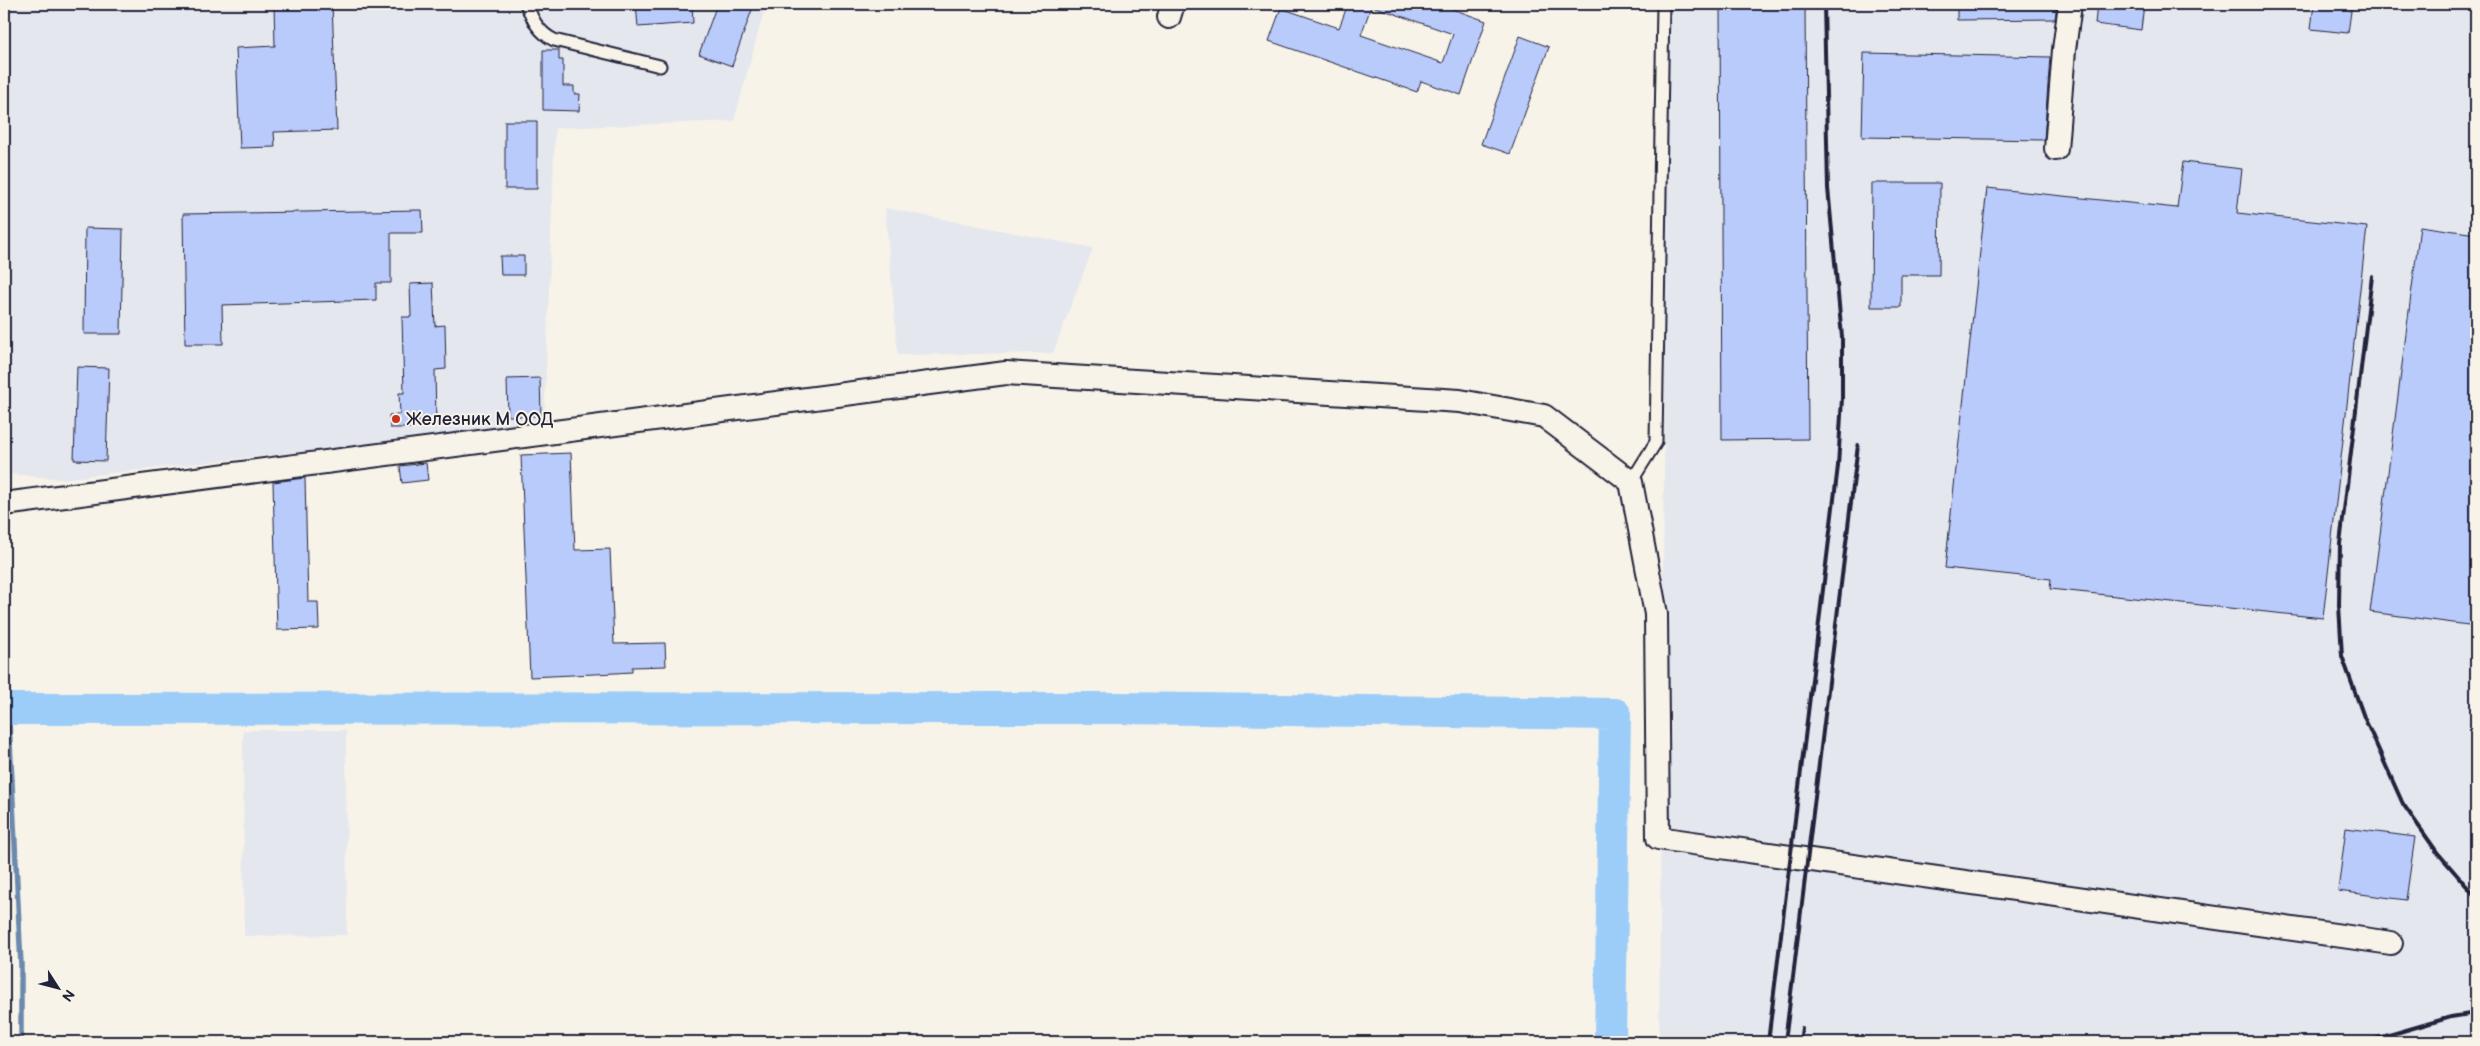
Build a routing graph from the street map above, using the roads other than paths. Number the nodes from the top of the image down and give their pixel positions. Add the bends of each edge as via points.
1 (526, 4) edge
2 (1663, 4) edge
3 (2070, 4) edge
4 (660, 66) dead end
5 (2056, 149) dead end
6 (1631, 482) junction
7 (4, 504) edge
8 (2391, 943) dead end

1 - 4 lane via 535,24 554,40
2 - 6 lane via 1656,442
3 - 5 street
6 - 7 street via 1544,416 1460,401 1006,373
6 - 8 street via 1656,614 1658,838

